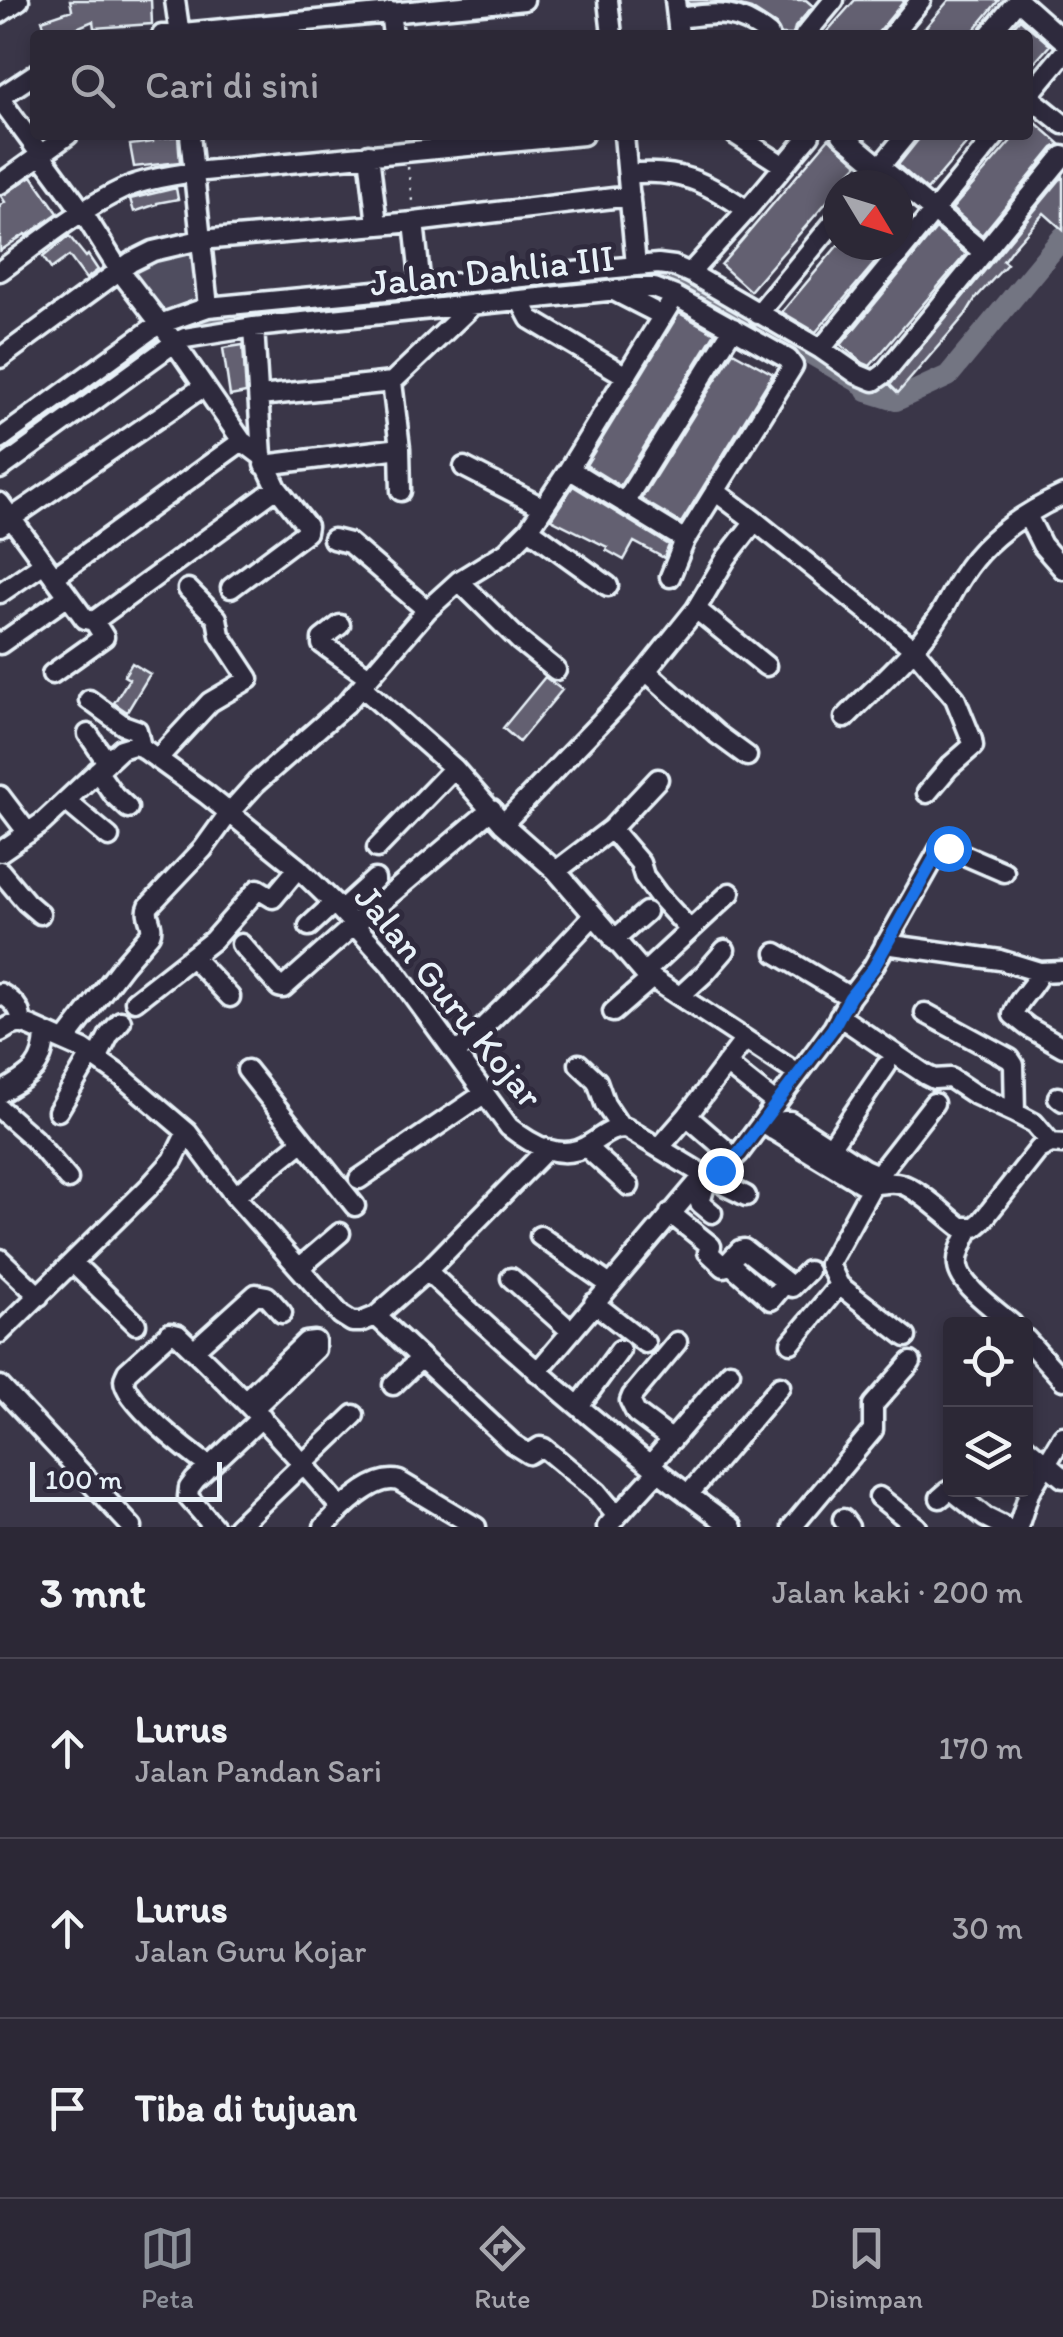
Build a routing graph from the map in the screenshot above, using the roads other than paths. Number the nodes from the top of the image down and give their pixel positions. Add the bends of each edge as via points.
1 (19, 0) edge
2 (175, 0) edge
3 (524, 0) edge
4 (608, 0) edge
5 (914, 2) edge
6 (1016, 2) edge
7 (825, 3) edge
8 (437, 4) edge
9 (351, 9) edge
10 (390, 12) junction
11 (0, 13) edge
12 (677, 18) edge
13 (174, 30) edge
14 (202, 30) edge
15 (392, 30) edge
16 (611, 30) edge
17 (761, 30) edge
18 (808, 30) edge
19 (895, 30) edge
20 (993, 30) edge
21 (1063, 40) edge
22 (1063, 54) edge
23 (30, 77) edge
24 (1033, 90) edge
25 (0, 98) edge
26 (1033, 100) edge
27 (1063, 124) edge
28 (30, 138) edge
29 (32, 140) edge
30 (61, 140) edge
31 (191, 140) edge
32 (472, 140) edge
33 (625, 140) edge
34 (744, 140) edge
35 (806, 140) edge
36 (848, 140) edge
37 (902, 140) edge
38 (992, 140) edge
39 (406, 143) edge
40 (42, 154) junction
41 (369, 154) junction
42 (1063, 156) edge
43 (784, 166) junction
44 (880, 166) junction
45 (877, 170) edge
46 (194, 172) junction
47 (628, 174) junction
48 (0, 184) edge
49 (630, 196) junction
50 (747, 210) junction
51 (933, 210) junction
52 (82, 212) junction
53 (414, 222) junction
54 (377, 225) junction
55 (823, 235) edge
56 (200, 240) junction
57 (984, 252) junction
58 (636, 266) junction
59 (0, 270) edge
60 (119, 270) junction
61 (690, 273) junction
62 (421, 287) junction
63 (612, 290) junction
64 (675, 296) junction
65 (520, 300) junction
66 (474, 304) junction
67 (208, 308) junction
68 (758, 314) junction
69 (663, 316) junction
70 (254, 327) junction
71 (733, 328) junction
72 (167, 332) junction
73 (821, 349) junction
74 (0, 358) edge
75 (626, 376) junction
76 (392, 382) junction
77 (203, 387) junction
78 (264, 395) junction
79 (0, 439) edge
80 (242, 441) junction
81 (400, 448) junction
82 (263, 461) junction
83 (464, 467) dead end
84 (0, 469) edge
85 (568, 469) junction
86 (278, 488) junction
87 (715, 491) junction
88 (402, 492) dead end
89 (1063, 495) edge
90 (547, 501) junction
91 (624, 504) junction
92 (1027, 515) junction
93 (4, 516) edge
94 (755, 521) junction
95 (529, 529) junction
96 (333, 539) dead end
97 (684, 540) junction
98 (49, 570) junction
99 (1063, 570) edge
100 (670, 578) dead end
101 (459, 581) junction
102 (608, 586) dead end
103 (188, 588) dead end
104 (232, 588) dead end
105 (0, 593) edge
106 (68, 596) junction
107 (428, 610) junction
108 (696, 610) junction
109 (94, 621) junction
110 (340, 625) dead end
111 (0, 644) edge
112 (914, 649) junction
113 (766, 666) dead end
114 (556, 670) dead end
115 (646, 671) junction
116 (52, 674) dead end
117 (365, 682) junction
118 (89, 700) dead end
119 (845, 718) dead end
120 (88, 734) dead end
121 (141, 746) junction
122 (747, 756) dead end
123 (156, 759) junction
124 (102, 767) junction
125 (454, 768) junction
126 (658, 779) dead end
127 (927, 793) dead end
128 (0, 796) edge
129 (66, 801) junction
130 (128, 808) dead end
131 (229, 813) junction
132 (497, 816) junction
133 (611, 829) junction
134 (28, 833) junction
135 (110, 837) dead end
136 (378, 848) dead end
137 (0, 852) edge
138 (298, 868) junction
139 (0, 871) edge
140 (556, 871) junction
141 (1004, 872) dead end
142 (375, 879) dead end
143 (730, 893) dead end
144 (337, 906) junction
145 (646, 912) dead end
146 (40, 914) dead end
147 (594, 915) junction
148 (354, 925) junction
149 (309, 926) dead end
150 (690, 930) junction
151 (614, 940) junction
152 (241, 944) dead end
153 (885, 944) junction
154 (726, 950) dead end
155 (776, 953) dead end
156 (192, 957) junction
157 (1063, 971) edge
158 (1040, 972) junction
159 (648, 975) junction
160 (0, 993) edge
161 (680, 996) junction
162 (850, 997) junction
163 (230, 998) dead end
164 (135, 1001) dead end
165 (613, 1012) dead end
166 (924, 1013) dead end
167 (840, 1016) junction
168 (121, 1021) dead end
169 (22, 1024) junction
170 (0, 1032) edge
171 (44, 1034) junction
172 (65, 1042) junction
173 (740, 1046) dead end
174 (1063, 1047) edge
175 (456, 1054) junction
176 (94, 1057) junction
177 (579, 1064) dead end
178 (726, 1064) junction
179 (886, 1066) dead end
180 (247, 1070) dead end
181 (798, 1074) junction
182 (0, 1093) edge
183 (485, 1093) junction
184 (769, 1098) dead end
185 (934, 1102) dead end
186 (58, 1111) dead end
187 (1015, 1113) junction
188 (2, 1116) edge
189 (687, 1116) junction
190 (768, 1126) junction
191 (1063, 1126) edge
192 (621, 1128) junction
193 (187, 1132) junction
194 (1055, 1140) edge
195 (303, 1141) junction
196 (586, 1147) junction
197 (658, 1148) junction
198 (830, 1148) junction
199 (547, 1149) junction
200 (725, 1149) dead end
201 (713, 1173) junction
202 (68, 1179) dead end
203 (359, 1180) dead end
204 (876, 1181) junction
205 (630, 1186) dead end
206 (235, 1196) junction
207 (746, 1196) dead end
208 (355, 1206) dead end
209 (712, 1213) dead end
210 (670, 1214) junction
211 (970, 1228) junction
212 (340, 1233) dead end
213 (540, 1236) dead end
214 (0, 1259) edge
215 (72, 1263) junction
216 (300, 1268) junction
217 (808, 1271) dead end
218 (427, 1272) junction
219 (511, 1278) dead end
220 (610, 1284) junction
221 (839, 1285) junction
222 (39, 1296) junction
223 (594, 1303) junction
224 (282, 1313) dead end
225 (341, 1315) junction
226 (376, 1316) junction
227 (1004, 1317) edge
228 (136, 1324) dead end
229 (3, 1325) edge
230 (571, 1331) junction
231 (906, 1337) dead end
232 (677, 1342) dead end
233 (791, 1342) dead end
234 (645, 1344) dead end
235 (1033, 1348) edge
236 (194, 1350) junction
237 (620, 1350) dead end
238 (421, 1358) junction
239 (911, 1362) dead end
240 (537, 1372) junction
241 (730, 1372) dead end
242 (1063, 1380) edge
243 (393, 1385) dead end
244 (0, 1386) edge
245 (780, 1386) dead end
246 (579, 1406) junction
247 (254, 1409) junction
248 (354, 1415) dead end
249 (1063, 1436) edge
250 (172, 1439) junction
251 (672, 1440) junction
252 (1033, 1453) edge
253 (304, 1462) junction
254 (1045, 1464) junction
255 (210, 1467) junction
256 (655, 1467) junction
257 (1063, 1478) edge
258 (195, 1480) junction
259 (688, 1495) junction
260 (880, 1497) dead end
261 (940, 1498) dead end
262 (341, 1508) junction
263 (612, 1521) edge
264 (132, 1527) edge
265 (214, 1527) edge
266 (237, 1527) edge
267 (324, 1527) edge
268 (476, 1527) edge
269 (732, 1527) edge
270 (792, 1527) edge
271 (918, 1527) edge
272 (1005, 1527) edge
273 (1018, 1527) edge

1 - 11 street
2 - 13 street
3 - 8 street
4 - 16 street
5 - 19 street
6 - 20 street
6 - 21 street
7 - 18 street
8 - 10 street
9 - 10 street
9 - 14 street
10 - 15 street
12 - 17 street via 726,13
22 - 24 street
23 - 25 street
25 - 28 street
26 - 27 street
29 - 40 street
30 - 40 street
31 - 46 street
32 - 39 street
33 - 47 street
34 - 43 street
35 - 43 street
36 - 44 street
37 - 44 street
38 - 51 street
39 - 41 street
40 - 48 street
40 - 52 street
41 - 46 street
41 - 54 street
42 - 57 street
43 - 50 street
44 - 45 street
44 - 51 street
46 - 52 street via 126,187
46 - 56 street
47 - 49 street
47 - 50 street via 652,171 696,180
49 - 53 street
49 - 58 street
50 - 61 street
51 - 57 street
51 - 73 street
52 - 59 street
52 - 60 street
53 - 54 street
53 - 62 street
54 - 56 street
55 - 68 street
56 - 60 street via 153,250
56 - 67 street
57 - 73 street via 874,381
58 - 61 street via 670,264
58 - 62 street
60 - 72 street
60 - 74 street
61 - 68 street
62 - 67 street
63 - 64 street, Jalan Dahlia III via 654,288
63 - 65 street, Jalan Dahlia III
63 - 69 street
64 - 69 street
64 - 71 street, Jalan Dahlia III
65 - 66 street, Jalan Dahlia III
65 - 75 street via 536,323
66 - 70 street, Jalan Dahlia III
66 - 76 street
67 - 72 street
68 - 73 street
69 - 75 street
70 - 72 street, Jalan Dahlia III
70 - 78 street
71 - 87 street, Jalan Dahlia III via 788,359 792,370
71 - 91 street
72 - 77 street
72 - 79 street
72 - 84 street
75 - 85 street
76 - 78 street
76 - 81 street
77 - 80 street
77 - 93 street
78 - 82 street
80 - 82 street
80 - 98 street
81 - 82 street
81 - 88 street
82 - 86 street
83 - 90 street
85 - 90 street
85 - 91 street
86 - 104 street via 306,532
86 - 109 street
87 - 94 street
87 - 97 street
89 - 92 street
90 - 95 street
91 - 97 street
92 - 99 street
92 - 112 street via 974,558
93 - 98 street
94 - 108 street
94 - 112 street
95 - 101 street
95 - 102 street
96 - 107 street via 349,543
97 - 100 street
98 - 105 street
98 - 106 street
101 - 107 street
101 - 114 street
103 - 123 street via 217,618 220,635 250,680 210,702
106 - 109 street
106 - 111 street
107 - 117 street
108 - 113 street
108 - 115 street
109 - 116 street via 104,637
110 - 117 street via 322,644
112 - 119 street
112 - 127 street via 955,698 973,746
115 - 122 street
115 - 132 street
117 - 125 street
117 - 131 street
118 - 121 street, Jalan Guru Kojar via 137,730
120 - 124 street
121 - 123 street, Jalan Guru Kojar
121 - 124 street via 127,746
123 - 131 street, Jalan Guru Kojar
124 - 129 street
124 - 130 street
125 - 132 street
125 - 136 street
126 - 133 street
128 - 134 street
129 - 134 street
129 - 135 street
131 - 138 street, Jalan Guru Kojar
131 - 172 street via 148,906 150,934
132 - 140 street
132 - 148 street
133 - 140 street
133 - 150 street
134 - 137 street
138 - 144 street, Jalan Guru Kojar
138 - 156 street via 273,898 258,889
139 - 146 street
140 - 147 street
141 - 153 street via 939,850
142 - 144 street
143 - 150 street
144 - 148 street, Jalan Guru Kojar
144 - 149 street
145 - 151 street
147 - 151 street
147 - 175 street
148 - 152 street via 284,988
148 - 175 street, Jalan Guru Kojar
150 - 159 street
151 - 159 street
153 - 158 street
153 - 162 street
154 - 161 street
155 - 162 street
156 - 163 street
156 - 164 street
157 - 158 street
158 - 174 street via 1012,1014
159 - 161 street
159 - 165 street
160 - 169 street via 15,1004
161 - 181 street
162 - 167 street
166 - 187 street via 1010,1059
167 - 181 street
167 - 187 street via 926,1075 950,1078
168 - 176 street
169 - 170 street
169 - 171 street
171 - 172 street
171 - 182 street via 42,1057 28,1076
172 - 176 street
173 - 178 street
175 - 183 street, Jalan Guru Kojar
176 - 186 street
176 - 193 street
177 - 192 street via 597,1081
178 - 184 street
178 - 189 street
179 - 198 street
180 - 195 street
181 - 190 street
183 - 199 street, Jalan Guru Kojar via 509,1127
183 - 203 street
185 - 204 street
187 - 194 street
188 - 202 street via 34,1139
189 - 197 street
189 - 200 street
190 - 198 street via 790,1121
190 - 201 street
190 - 204 street via 861,1183
191 - 194 street
192 - 196 street, Jalan Guru Kojar
192 - 197 street
193 - 206 street
193 - 215 street via 173,1160
194 - 211 street via 1039,1148
195 - 206 street
195 - 208 street
196 - 199 street, Jalan Guru Kojar
196 - 205 street
197 - 201 street
198 - 204 street
199 - 218 street
201 - 207 street
201 - 209 street via 700,1203
201 - 210 street
204 - 211 street via 903,1185
204 - 221 street via 830,1261
206 - 216 street
210 - 217 street via 711,1246 708,1252 723,1268 744,1249 792,1287
210 - 220 street
211 - 227 street via 960,1249 960,1272
212 - 216 street
213 - 220 street
214 - 222 street
215 - 222 street
215 - 228 street
216 - 225 street
218 - 226 street
218 - 240 street
219 - 230 street
220 - 223 street
221 - 231 street
221 - 233 street
222 - 229 street
223 - 230 street
223 - 234 street
224 - 236 street via 256,1294
225 - 226 street via 352,1322
225 - 247 street
226 - 238 street
230 - 240 street
232 - 251 street via 630,1401
235 - 242 street
236 - 247 street
236 - 250 street via 170,1333 124,1380
237 - 246 street
238 - 243 street
238 - 263 street via 524,1453 540,1446 551,1452 597,1492
239 - 270 street via 874,1405 874,1428
240 - 246 street
241 - 251 street
244 - 264 street
245 - 259 street
246 - 256 street
247 - 253 street
247 - 255 street
248 - 253 street
249 - 254 street
250 - 255 street
250 - 258 street
251 - 256 street
252 - 254 street
253 - 262 street
253 - 266 street
254 - 257 street
254 - 273 street
255 - 258 street
256 - 259 street
256 - 263 street
258 - 265 street via 188,1498
259 - 269 street
260 - 271 street
261 - 272 street via 954,1492
262 - 267 street
262 - 268 street via 390,1479

